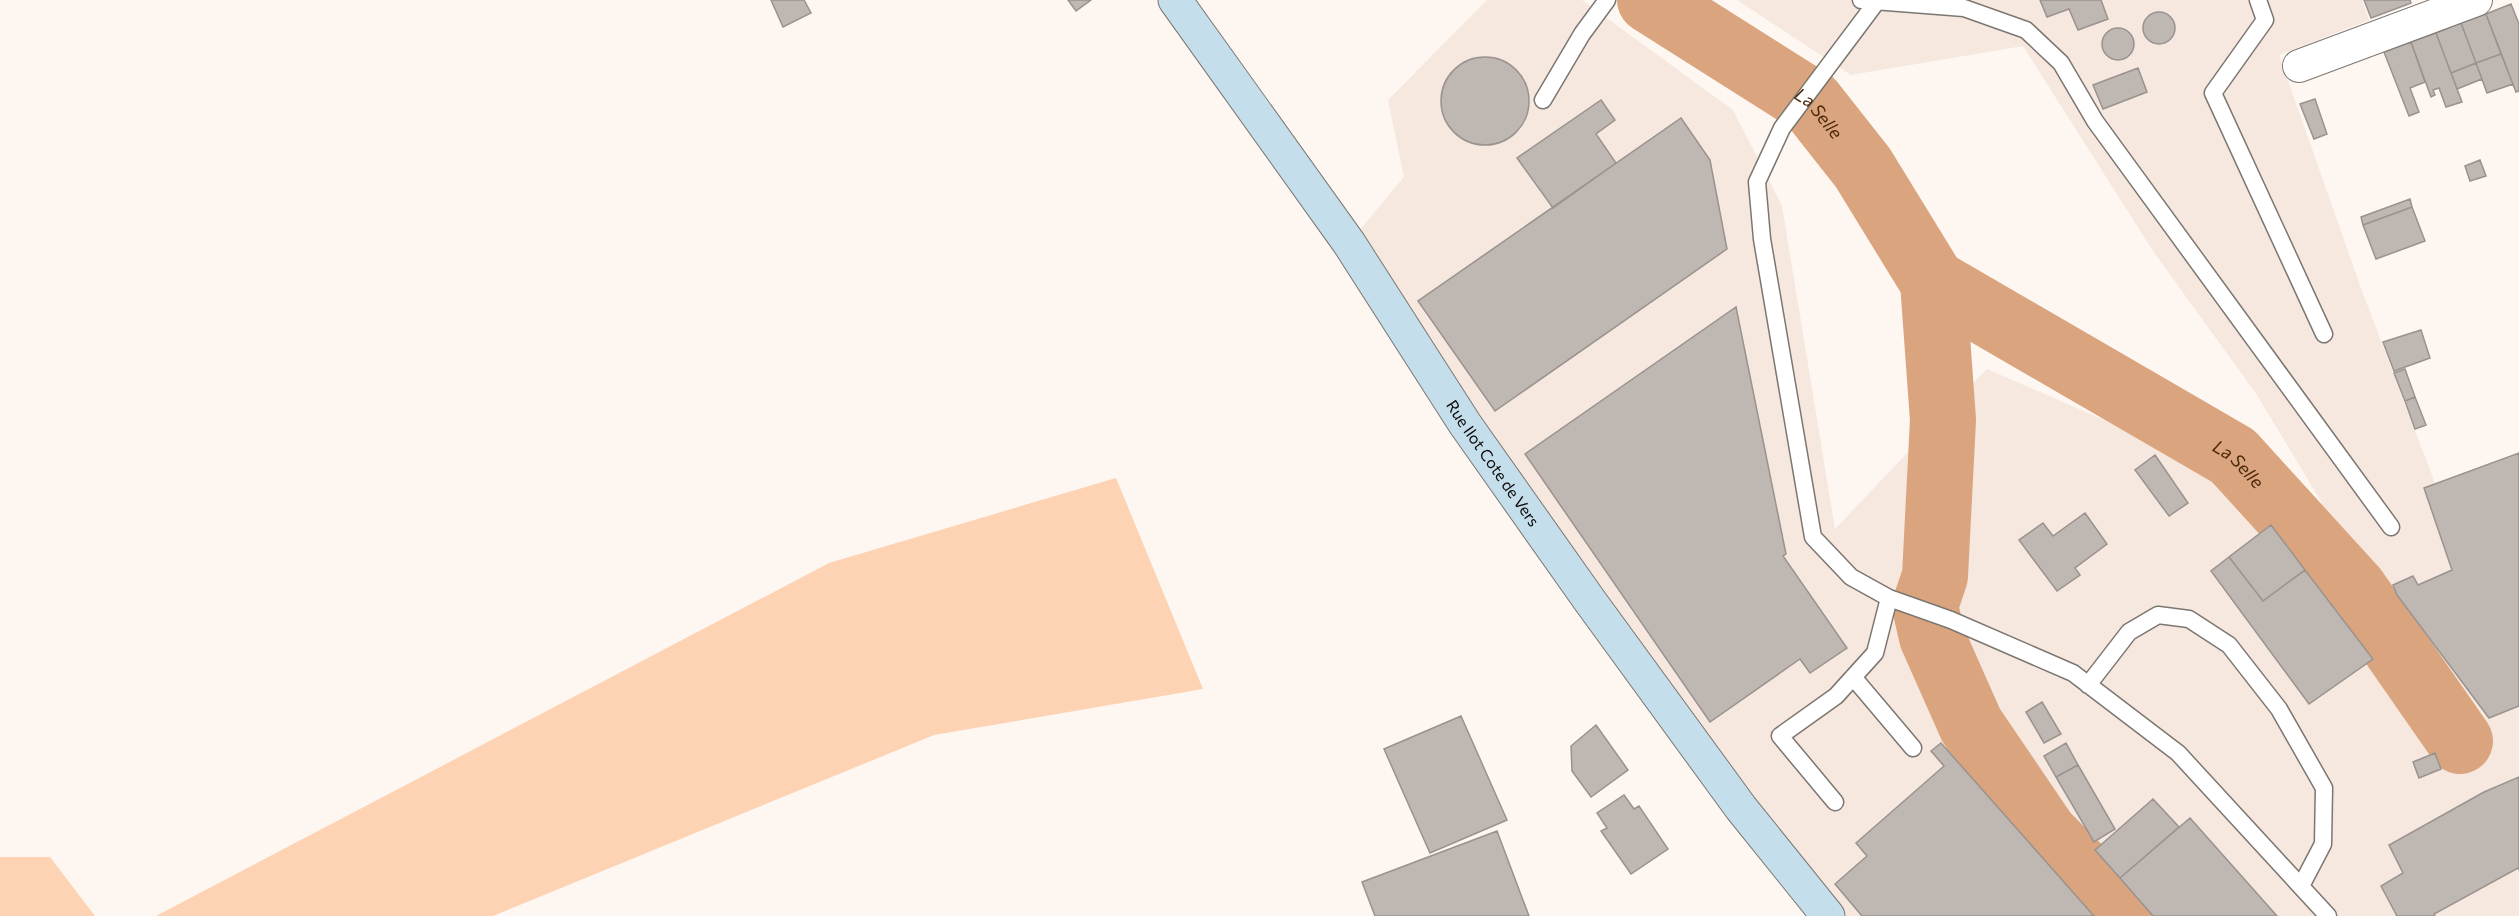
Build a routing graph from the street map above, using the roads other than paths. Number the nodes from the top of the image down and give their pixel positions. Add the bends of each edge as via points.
1 (1175, 0) edge
2 (1607, 0) edge
3 (2258, 0) edge
4 (2476, 0) edge
5 (1872, 1) edge
6 (2299, 66) dead end
7 (1543, 100) dead end
8 (2324, 334) dead end
9 (2391, 527) dead end
10 (1897, 600) junction
11 (1853, 677) junction
12 (2088, 685) junction
13 (1913, 748) dead end
14 (1835, 802) dead end
15 (2301, 886) junction
16 (1828, 916) edge
17 (2328, 916) edge

1 - 16 street, Rue Ilot Cote de Vers via 1349,243 1466,424 1597,610 1740,808
2 - 7 lane
3 - 8 lane via 2265,20 2213,93
4 - 6 street
5 - 9 lane via 1964,8 2026,30 2061,63 2095,121
5 - 10 lane via 1782,128 1757,182 1762,239 1814,537 1851,577
10 - 11 lane via 1875,653
10 - 12 lane via 2073,673
11 - 13 lane
11 - 14 lane via 1836,696 1780,736
12 - 15 lane via 2178,753
12 - 15 lane via 2129,632 2158,615 2189,619 2229,645 2279,709 2325,788 2323,844
15 - 17 lane

